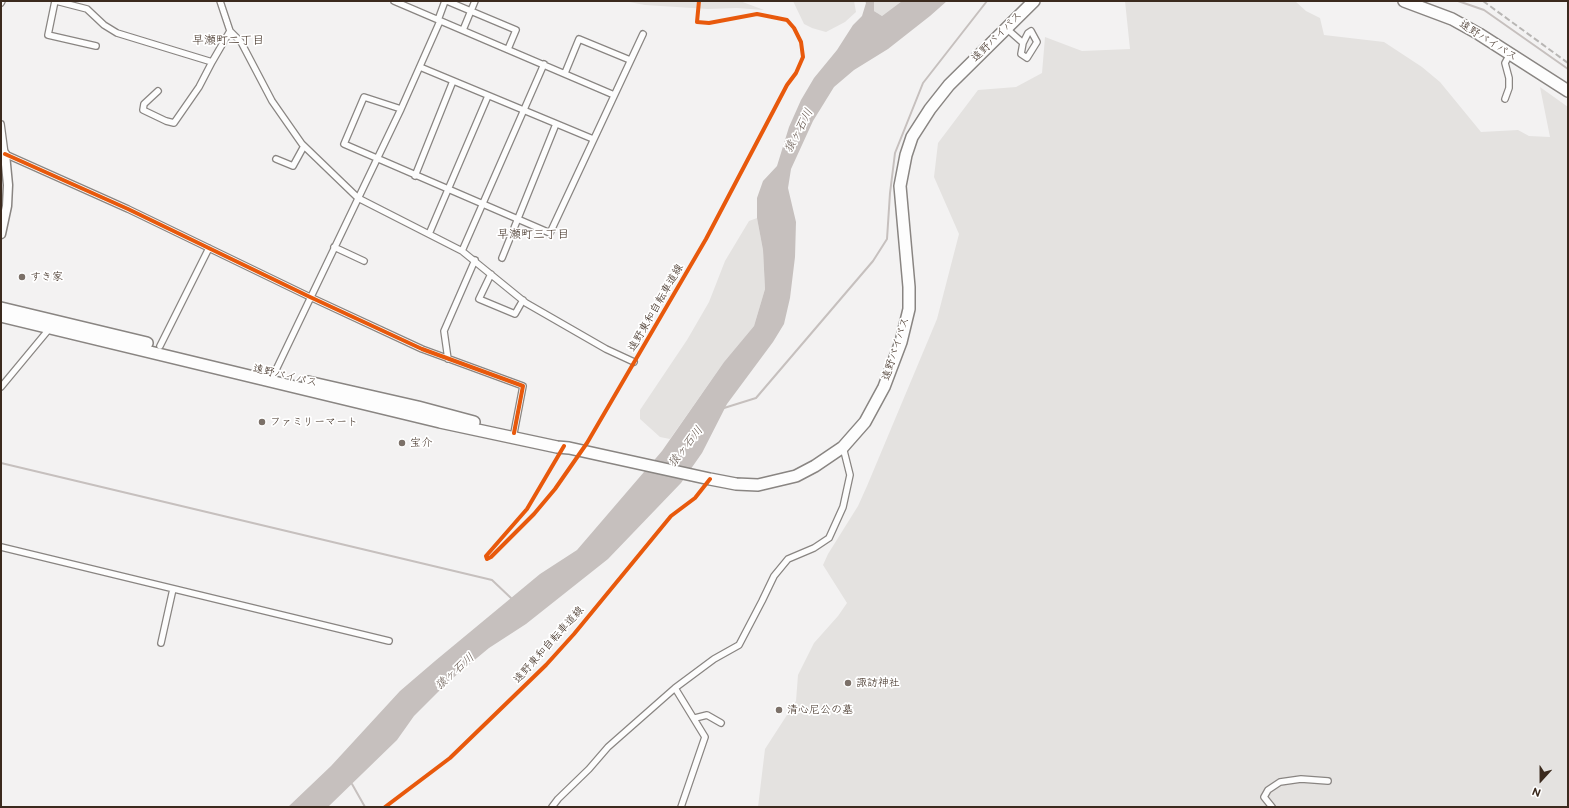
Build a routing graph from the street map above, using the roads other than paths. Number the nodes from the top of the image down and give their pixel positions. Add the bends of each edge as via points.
1 (56, 1) edge
2 (220, 1) edge
3 (394, 1) edge
4 (446, 1) edge
5 (475, 1) edge
6 (1034, 1) edge
7 (1404, 1) edge
8 (471, 11) junction
9 (439, 20) junction
10 (1006, 28) junction
11 (463, 30) junction
12 (230, 31) junction
13 (643, 34) dead end
14 (1023, 43) dead end
15 (96, 46) dead end
16 (508, 49) junction
17 (1510, 54) junction
18 (630, 60) junction
19 (212, 62) junction
20 (544, 64) junction
21 (420, 67) junction
22 (565, 73) junction
23 (453, 81) junction
24 (158, 90) dead end
25 (1568, 91) edge
26 (614, 95) junction
27 (488, 96) junction
28 (1505, 99) dead end
29 (401, 109) junction
30 (524, 110) junction
31 (1, 124) edge
32 (556, 124) junction
33 (593, 139) junction
34 (304, 146) junction
35 (5, 154) junction
36 (276, 159) dead end
37 (377, 160) junction
38 (415, 176) junction
39 (448, 190) junction
40 (358, 198) junction
41 (483, 204) junction
42 (518, 219) junction
43 (1, 234) edge
44 (429, 234) junction
45 (209, 248) junction
46 (334, 248) junction
47 (462, 251) junction
48 (502, 258) dead end
49 (475, 260) junction
50 (364, 261) dead end
51 (491, 274) junction
52 (310, 297) junction
53 (523, 300) junction
54 (1, 308) edge
55 (1, 316) edge
56 (50, 328) junction
57 (160, 346) junction
58 (448, 359) junction
59 (634, 362) dead end
60 (274, 374) junction
61 (1, 387) edge
62 (514, 433) junction
63 (843, 447) junction
64 (569, 448) junction
65 (1, 548) edge
66 (174, 589) junction
67 (389, 641) dead end
68 (161, 642) dead end
69 (675, 688) junction
70 (695, 718) junction
71 (721, 723) dead end
72 (1328, 781) dead end
73 (552, 807) edge
74 (681, 807) edge
75 (1272, 807) edge

1 - 15 street via 48,35
1 - 19 street via 87,9 104,26 117,33
2 - 12 street
3 - 9 street
4 - 8 street
4 - 9 street
5 - 8 street
6 - 10 highway, 遠野バイパス
7 - 17 highway, 遠野バイパス via 1452,19
8 - 11 street
8 - 16 street via 516,30
9 - 11 street
9 - 21 street
10 - 14 street
10 - 63 highway, 遠野バイパス via 949,85 912,137 900,186 909,309 901,342 884,387 865,422
11 - 16 street
12 - 19 street
12 - 34 street via 241,42 272,101
13 - 18 street
16 - 20 street
17 - 25 highway, 遠野バイパス
17 - 28 street via 1505,63 1509,78
18 - 22 street via 579,39
18 - 26 street
19 - 24 street via 199,88 174,123 166,122 143,110 144,104
20 - 22 street
20 - 30 street
21 - 23 street
21 - 29 street
22 - 26 street
23 - 27 street
23 - 38 street
26 - 33 street
27 - 30 street
27 - 39 street
29 - 37 street
29 - 37 street via 364,96 344,144
30 - 32 street
30 - 41 street
31 - 35 street
32 - 33 street
32 - 42 street
33 - 42 street via 550,233
34 - 36 street via 293,166
34 - 40 street
35 - 43 street via 7,206
35 - 45 street
37 - 38 street
37 - 40 street
38 - 39 street
39 - 41 street
39 - 44 street
40 - 44 street
40 - 46 street
41 - 42 street
41 - 47 street
42 - 48 street
44 - 47 street
45 - 52 street
45 - 57 street
46 - 50 street
46 - 52 street
47 - 49 street
49 - 51 street
49 - 58 street via 444,331
51 - 53 street
51 - 53 street via 480,299 515,314
52 - 58 street
52 - 60 street
53 - 59 street via 606,349
54 - 57 highway, 遠野バイパス
55 - 56 highway, 遠野バイパス
56 - 61 street
56 - 64 highway, 遠野バイパス via 440,422
57 - 60 highway, 遠野バイパス
58 - 62 street via 523,386
60 - 62 highway, 遠野バイパス via 418,407
62 - 64 highway, 遠野バイパス
63 - 64 highway, 遠野バイパス via 796,476 758,485 736,484
63 - 69 street via 850,475 843,507 829,538 814,548 788,559 774,576 739,645 714,659
65 - 66 street
66 - 67 street
66 - 68 street
69 - 70 street
69 - 73 street via 608,747
70 - 71 street via 706,715
70 - 74 street via 705,738
72 - 75 street via 1301,779 1280,782 1268,790 1264,797

